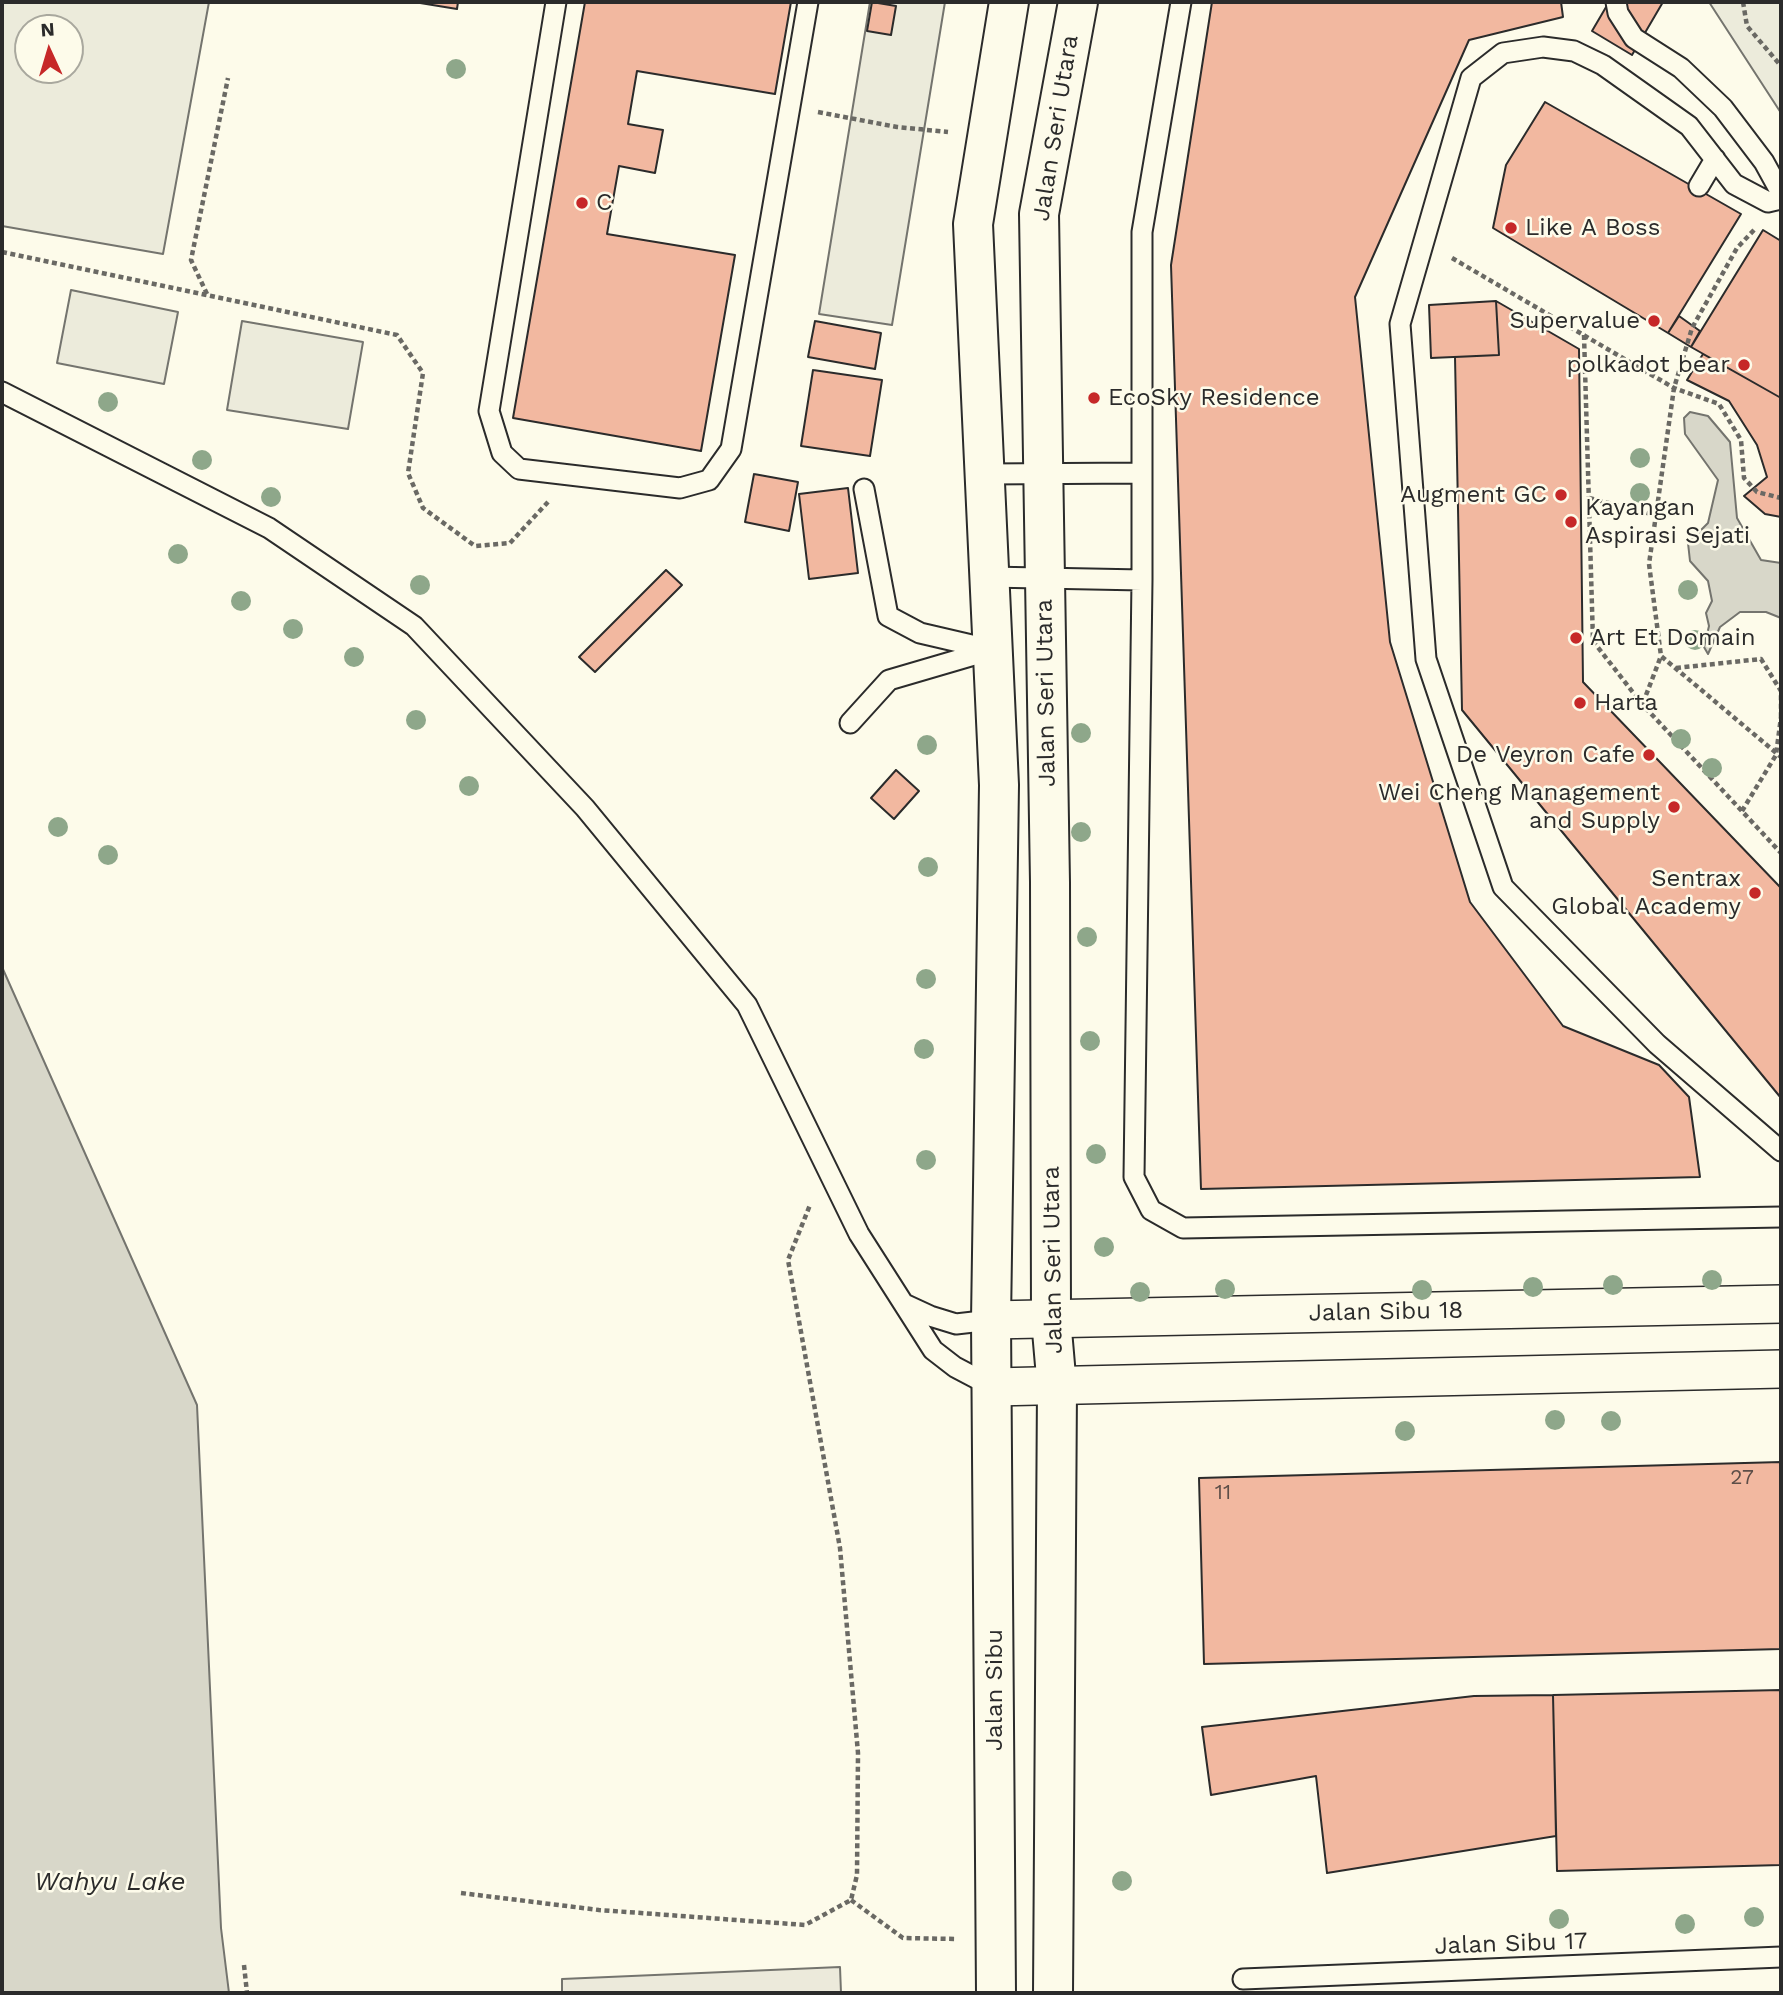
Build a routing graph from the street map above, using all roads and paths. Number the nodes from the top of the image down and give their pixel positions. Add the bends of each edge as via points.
1 (555, 2) edge
2 (808, 2) edge
3 (1009, 2) edge
4 (1078, 2) edge
5 (1181, 2) edge
6 (1616, 2) edge
7 (1743, 2) edge
8 (1781, 66) edge
9 (228, 78) dead end
10 (790, 106) junction
11 (987, 135) junction
12 (1715, 159) junction
13 (1699, 186) dead end
14 (1781, 193) edge
15 (1781, 199) edge
16 (1737, 248) dead end
17 (2, 252) edge
18 (1446, 254) dead end
19 (207, 295) junction
20 (1584, 335) junction
21 (1674, 388) junction
22 (2, 392) edge
23 (1141, 472) junction
24 (1042, 473) junction
25 (985, 474) junction
26 (573, 476) junction
27 (864, 489) dead end
28 (1589, 498) junction
29 (1781, 498) edge
30 (1656, 516) junction
31 (989, 577) junction
32 (1044, 578) junction
33 (1142, 580) junction
34 (993, 650) junction
35 (1661, 656) junction
36 (1675, 668) junction
37 (1781, 691) edge
38 (1642, 704) junction
39 (1781, 717) edge
40 (850, 723) dead end
41 (1779, 756) edge
42 (1742, 811) junction
43 (1781, 853) edge
44 (1781, 1151) edge
45 (825, 1165) junction
46 (1781, 1217) edge
47 (903, 1303) junction
48 (1781, 1304) edge
49 (1051, 1319) junction
50 (991, 1321) junction
51 (1781, 1369) edge
52 (993, 1388) junction
53 (1058, 1388) junction
54 (461, 1893) dead end
55 (851, 1900) junction
56 (958, 1939) dead end
57 (1781, 1957) edge
58 (244, 1965) dead end
59 (1243, 1979) dead end
60 (247, 1993) edge
61 (996, 1993) edge
62 (1053, 1993) edge

1 - 26 lane via 489,411 502,453 519,470
2 - 10 lane
3 - 11 street, Jalan Seri Utara
4 - 24 street, Jalan Seri Utara via 1039,214
5 - 23 lane via 1142,232
6 - 14 lane via 1634,38 1681,68 1724,108
7 - 8 path via 1747,26
9 - 19 path via 191,260
10 - 11 path via 897,127
10 - 26 lane via 731,449 709,480 680,488
11 - 25 street, Jalan Seri Utara via 973,224
12 - 13 lane
12 - 15 lane via 1734,184 1768,202
12 - 44 lane via 1689,126 1603,65 1574,51 1544,47 1503,53 1471,78 1400,324 1426,659 1503,887 1657,1044
16 - 21 path via 1692,328
17 - 19 path
18 - 20 path
19 - 26 path via 397,335 423,373 408,473 423,508 475,546 510,543
20 - 21 path
20 - 28 path
21 - 29 path via 1719,404 1741,440 1744,478 1757,492
21 - 30 path
22 - 45 lane via 269,528 414,626 585,808 747,1005
23 - 24 lane
23 - 33 lane
24 - 25 lane
24 - 32 street, Jalan Seri Utara
25 - 31 street, Jalan Seri Utara
27 - 34 lane via 888,617 920,634
28 - 30 path
28 - 38 path via 1592,640
30 - 35 path via 1648,564
31 - 32 lane
31 - 34 street, Jalan Seri Utara
32 - 33 lane
32 - 49 street, Jalan Seri Utara
33 - 46 lane via 1134,1177 1151,1210 1184,1228
34 - 40 lane via 889,680
34 - 50 street, Jalan Seri Utara via 1000,908
35 - 36 path
35 - 38 path
36 - 37 path via 1761,659
36 - 41 path
37 - 39 path
38 - 42 path
39 - 41 path
41 - 42 path
42 - 43 path
45 - 47 lane via 859,1234
45 - 55 path via 788,1260 840,1548 858,1753 857,1875
47 - 50 lane via 956,1324
47 - 52 lane via 933,1350
48 - 49 street, Jalan Sibu 18
49 - 50 street, Jalan Sibu 18
49 - 53 street, Jalan Seri Utara
50 - 52 street, Jalan Seri Utara
51 - 53 street
52 - 53 street
52 - 61 street, Jalan Sibu
53 - 62 street
54 - 55 path via 599,1910 806,1925
55 - 56 path via 903,1938
57 - 59 lane, Jalan Sibu 17
58 - 60 path

